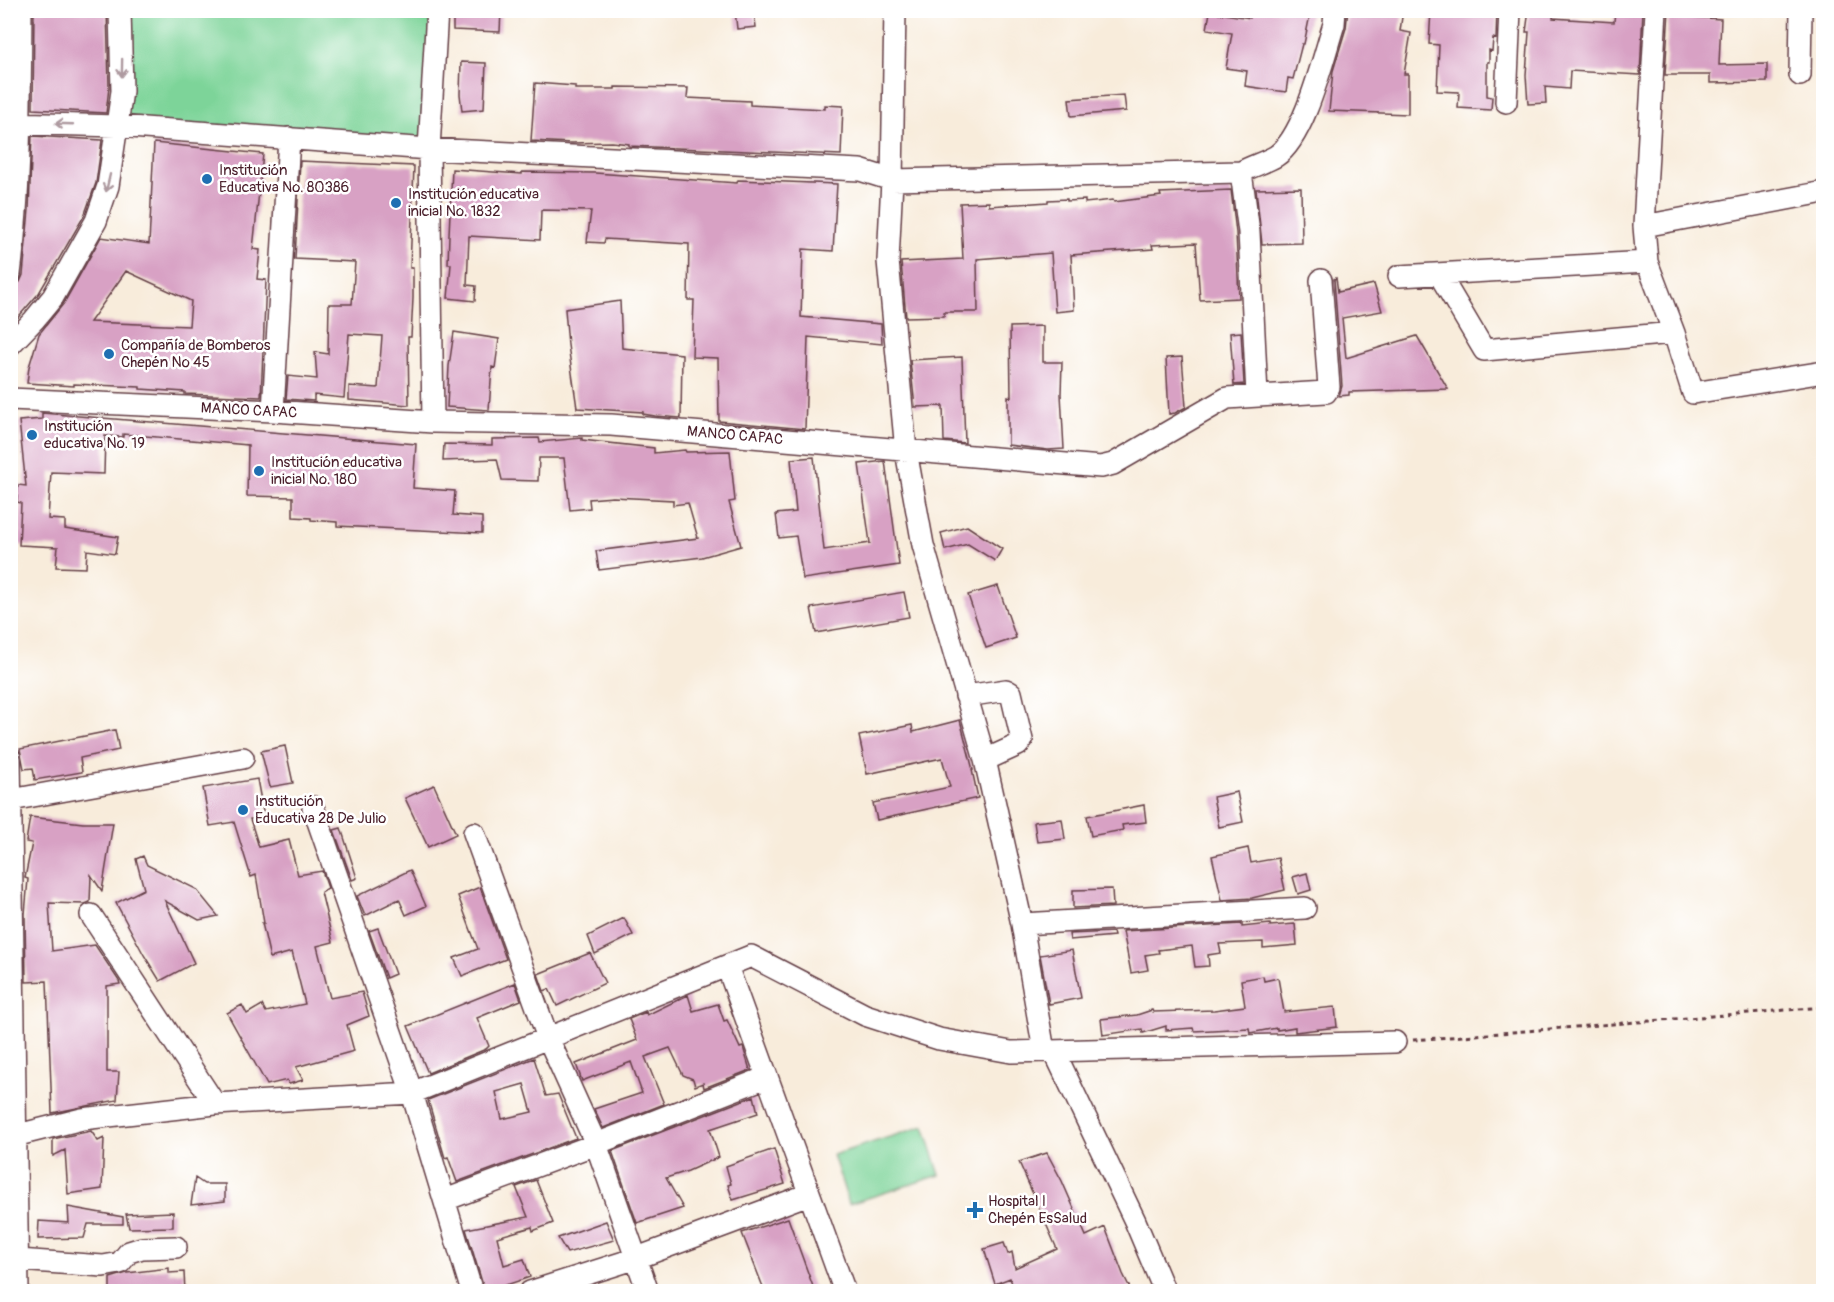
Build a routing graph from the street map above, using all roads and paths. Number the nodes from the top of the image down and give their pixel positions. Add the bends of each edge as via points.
1 (21, 10) edge
2 (120, 10) edge
3 (437, 10) edge
4 (895, 10) edge
5 (1335, 10) edge
6 (1510, 10) edge
7 (1656, 10) edge
8 (1801, 10) edge
9 (1800, 75) dead end
10 (1506, 102) dead end
11 (15, 123) edge
12 (117, 126) junction
13 (289, 138) junction
14 (429, 149) junction
15 (1242, 172) junction
16 (892, 180) junction
17 (1824, 192) edge
18 (1644, 226) junction
19 (1647, 262) junction
20 (1438, 273) junction
21 (10, 274) edge
22 (1400, 276) dead end
23 (1321, 280) dead end
24 (1674, 333) junction
25 (10, 345) edge
26 (1824, 372) edge
27 (1257, 395) junction
28 (10, 399) edge
29 (273, 411) junction
30 (433, 422) junction
31 (906, 451) junction
32 (966, 696) junction
33 (10, 758) edge
34 (243, 758) dead end
35 (985, 759) junction
36 (11, 800) edge
37 (313, 807) dead end
38 (474, 833) dead end
39 (11, 885) edge
40 (1305, 908) dead end
41 (91, 915) dead end
42 (1022, 924) junction
43 (727, 966) junction
44 (1824, 1007) edge
45 (548, 1038) junction
46 (1395, 1042) joint
47 (1049, 1051) junction
48 (767, 1077) junction
49 (412, 1093) junction
50 (215, 1104) junction
51 (13, 1137) edge
52 (596, 1144) junction
53 (809, 1194) junction
54 (445, 1200) junction
55 (176, 1247) dead end
56 (637, 1258) junction
57 (18, 1260) junction
58 (18, 1292) edge
59 (472, 1292) edge
60 (530, 1292) edge
61 (648, 1292) edge
62 (845, 1292) edge
63 (1165, 1292) edge

1 - 11 street
2 -> 12 street via 122,91
3 - 14 street
4 - 16 street
5 - 15 street via 1302,123 1276,156
6 - 10 street
7 - 18 street
8 - 9 street
12 -> 11 street
11 - 21 street via 16,229
12 - 13 street
12 -> 25 street via 108,186 96,221 53,297
13 - 14 street
13 - 29 street
14 - 16 street via 860,170
14 - 30 street
15 - 16 street
15 - 27 street
16 - 31 street via 888,261
17 - 18 street
18 - 19 street
19 - 20 street
19 - 24 street
20 - 22 street
20 - 24 street via 1484,350
23 - 27 street, MANCO CAPAC via 1328,390
24 - 26 street via 1693,393
27 - 31 street, MANCO CAPAC via 1227,398 1113,464 1101,467
28 - 29 street, MANCO CAPAC
29 - 30 street, MANCO CAPAC
30 - 31 street, MANCO CAPAC via 611,425
31 - 32 street via 923,545
32 - 35 street
32 - 35 street via 1006,690 1011,693 1022,740
33 - 36 street
34 - 36 street
35 - 42 street
36 - 39 street
37 - 49 street
38 - 45 street
39 - 51 street
40 - 42 street
41 - 50 street
42 - 47 street
43 - 45 street
43 - 47 street via 751,956 865,1015 939,1039 1011,1053
43 - 48 street
44 - 46 path
45 - 49 street
45 - 52 street
46 - 47 street
47 - 63 street via 1135,1221
48 - 52 street
48 - 53 street
49 - 50 street
49 - 54 street
50 - 51 street via 82,1119
51 - 57 street
52 - 54 street
52 - 56 street
53 - 56 street
53 - 62 street
54 - 59 street
55 - 57 street via 142,1248 129,1252 120,1263 103,1266
56 - 60 street
56 - 61 street
57 - 58 street

